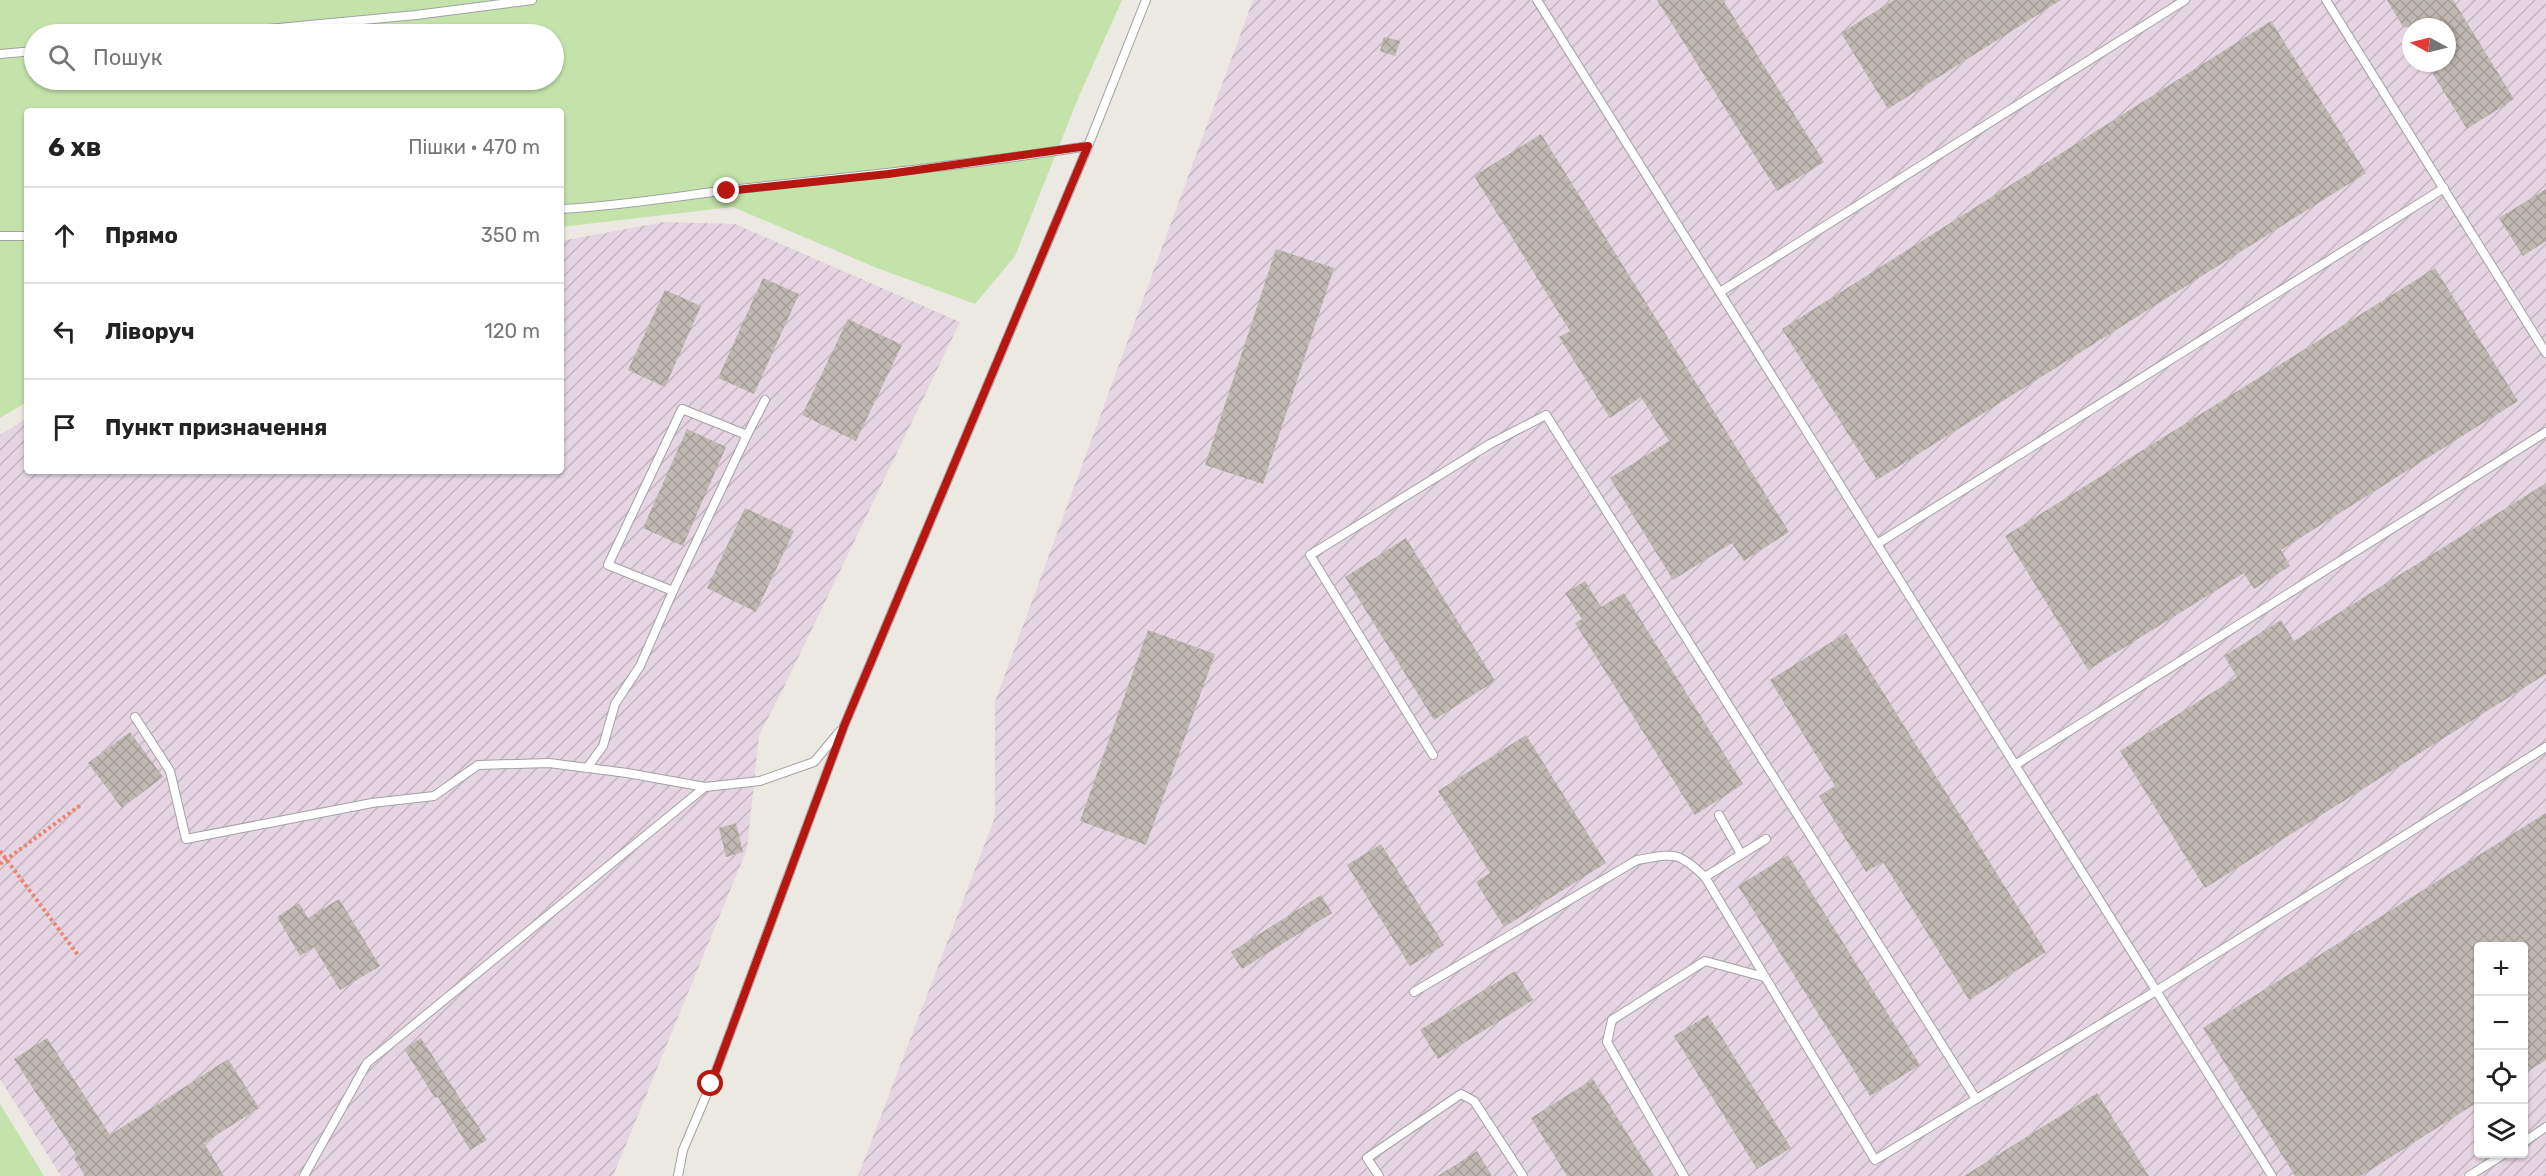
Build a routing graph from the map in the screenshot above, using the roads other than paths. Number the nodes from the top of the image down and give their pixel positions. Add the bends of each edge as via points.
1 (532, 0) edge
2 (1146, 0) edge
3 (1537, 0) edge
4 (2186, 0) edge
5 (2326, 0) edge
6 (320, 24) edge
7 (24, 52) edge
8 (0, 54) edge
9 (1088, 146) junction
10 (2444, 188) junction
11 (564, 209) edge
12 (0, 236) edge
13 (24, 236) edge
14 (1720, 292) junction
15 (2546, 352) edge
16 (765, 400) dead end
17 (2546, 432) edge
18 (747, 435) junction
19 (1877, 544) junction
20 (673, 591) junction
21 (135, 717) dead end
22 (844, 726) junction
23 (2546, 747) edge
24 (1434, 755) dead end
25 (2015, 765) junction
26 (587, 768) junction
27 (705, 787) junction
28 (1719, 815) dead end
29 (1766, 838) dead end
30 (1741, 854) junction
31 (1705, 877) junction
32 (1764, 977) junction
33 (2156, 991) junction
34 (1414, 992) dead end
35 (1976, 1099) junction
36 (2546, 1127) edge
37 (2528, 1139) edge
38 (2498, 1158) edge
39 (304, 1176) edge
40 (678, 1176) edge
41 (1379, 1176) edge
42 (1523, 1176) edge
43 (1684, 1176) edge
44 (2271, 1176) edge
45 (2469, 1176) edge

1 - 6 lane
2 - 9 lane
3 - 14 lane
4 - 14 lane
5 - 10 lane
7 - 8 lane
9 - 11 lane via 888,174
9 - 22 lane
10 - 15 lane
10 - 19 lane
12 - 13 lane
14 - 19 lane
16 - 18 lane
17 - 25 lane
18 - 20 lane
18 - 20 lane via 682,409 608,565
19 - 25 lane
20 - 26 lane via 640,666 615,704 603,746
21 - 26 lane via 170,771 186,839 372,803 434,796 478,765 549,763
22 - 27 lane via 814,762 760,781
22 - 40 lane via 683,1150
23 - 33 lane
24 - 35 lane via 1310,555 1490,444 1546,415
25 - 33 lane
26 - 27 lane
27 - 39 lane via 367,1063
28 - 30 lane
29 - 30 lane
30 - 31 lane
31 - 32 lane
31 - 34 lane via 1674,854 1637,860
32 - 35 lane via 1875,1160
32 - 43 lane via 1705,961 1612,1020 1607,1042
33 - 35 lane
33 - 44 lane
36 - 37 lane
38 - 45 lane
41 - 42 lane via 1367,1158 1461,1094 1474,1101

